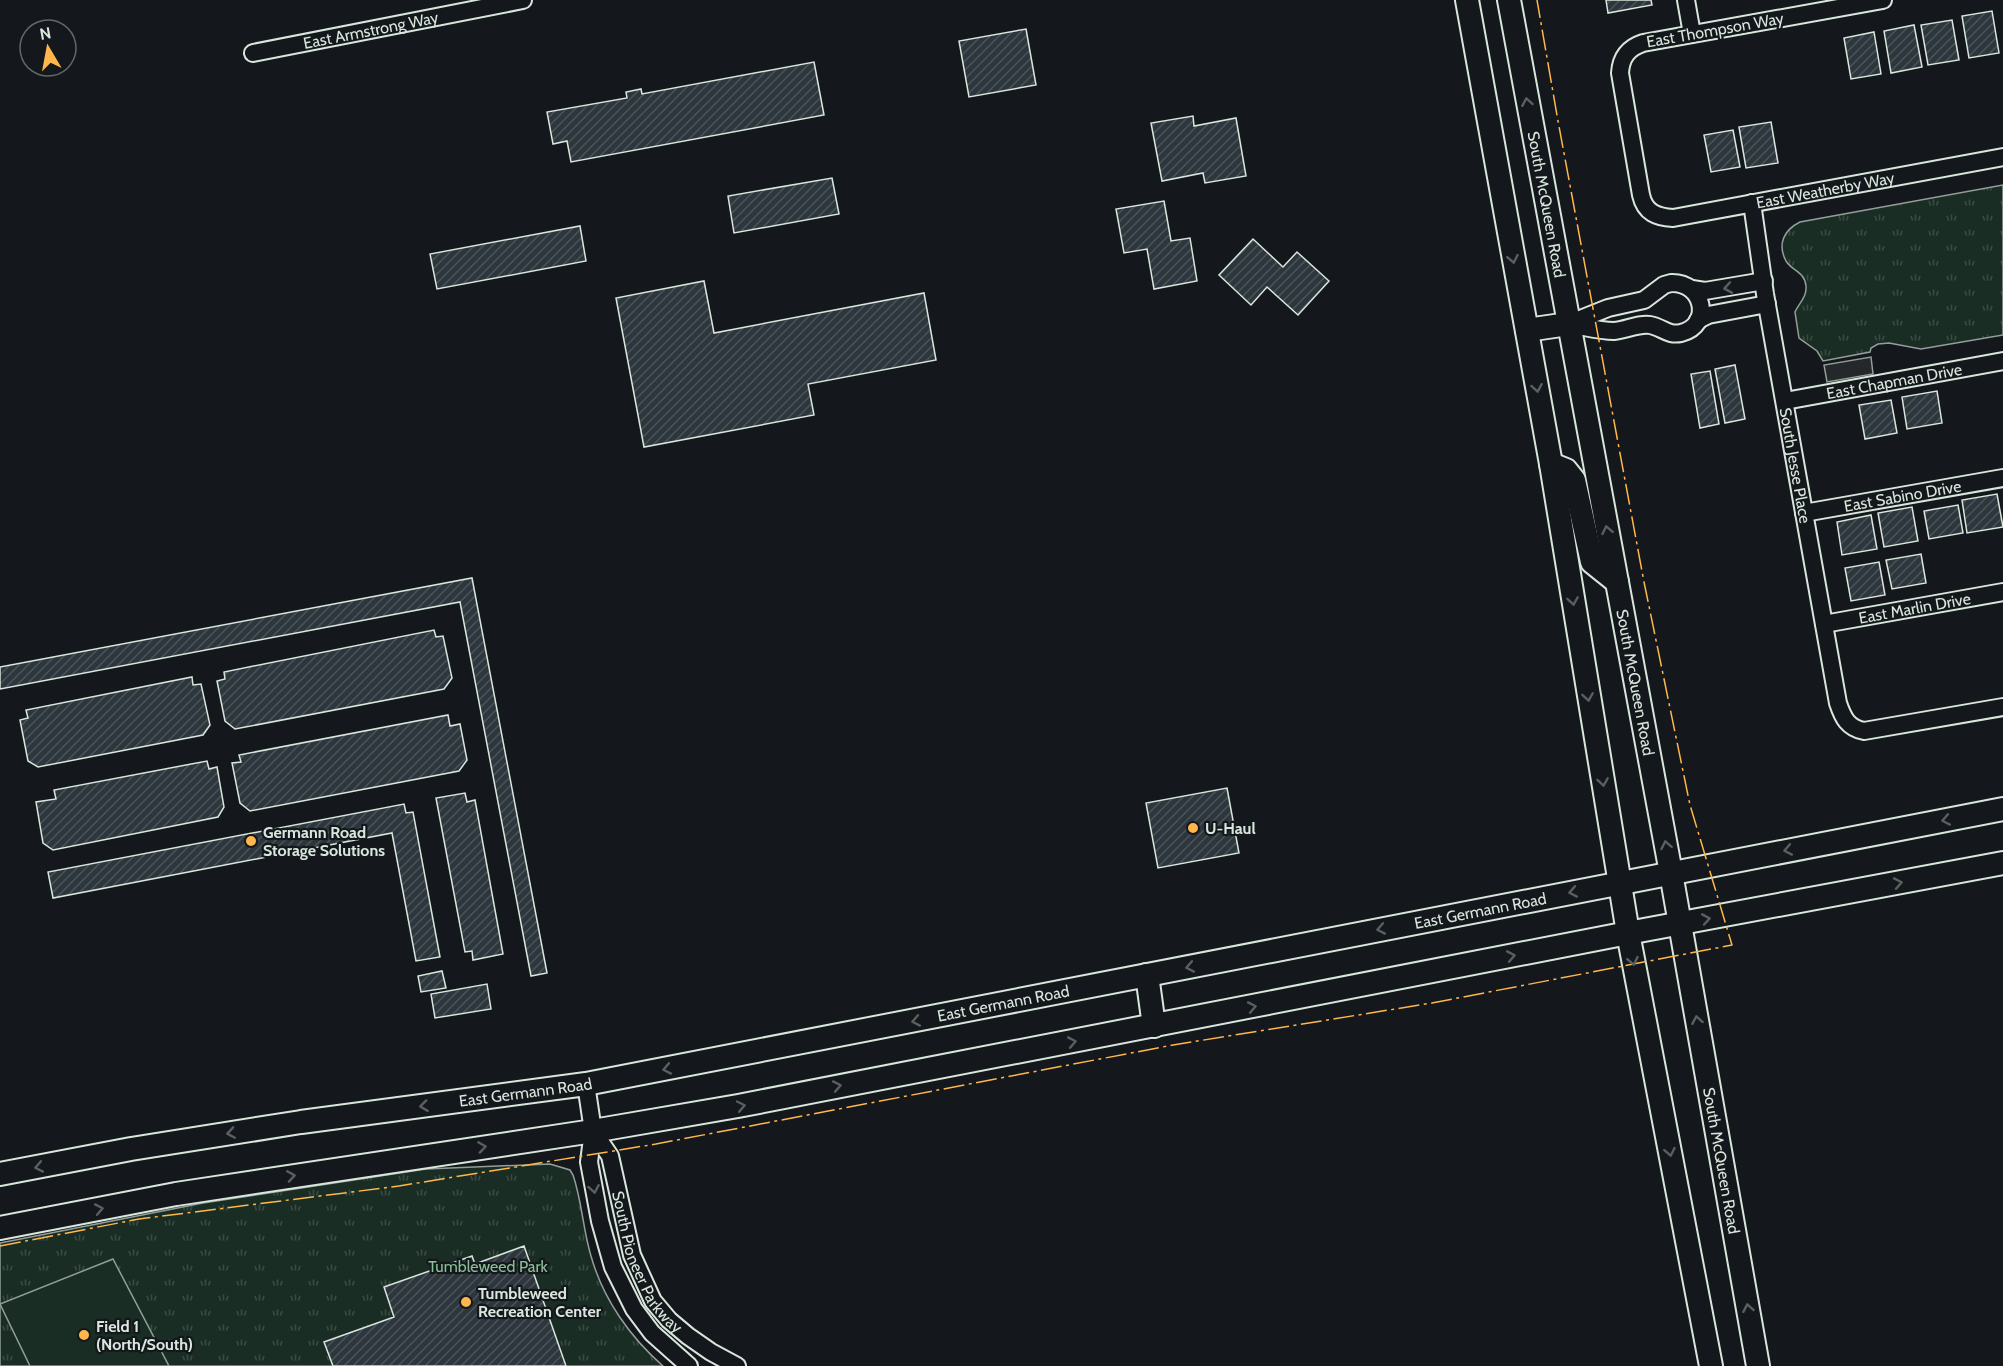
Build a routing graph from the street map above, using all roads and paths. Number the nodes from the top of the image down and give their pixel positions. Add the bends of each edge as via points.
1 (523, 0) edge
2 (1467, 0) edge
3 (1509, 0) edge
4 (1686, 0) edge
5 (1884, 0) edge
6 (1692, 34) junction
7 (253, 53) dead end
8 (2003, 157) edge
9 (1752, 203) junction
10 (1649, 211) joint
11 (1764, 281) junction
12 (1692, 289) junction
13 (1767, 304) junction
14 (1698, 320) junction
15 (1568, 324) junction
16 (1527, 330) junction
17 (2003, 361) edge
18 (1785, 401) junction
19 (1551, 464) junction
20 (2003, 478) edge
21 (1804, 513) junction
22 (1617, 582) junction
23 (2003, 592) edge
24 (1824, 624) junction
25 (2003, 707) edge
26 (2003, 809) edge
27 (2003, 863) edge
28 (1671, 873) junction
29 (1619, 883) junction
30 (1680, 924) junction
31 (1628, 933) junction
32 (1147, 975) junction
33 (1154, 1026) junction
34 (586, 1084) junction
35 (593, 1131) junction
36 (0, 1174) edge
37 (0, 1228) edge
38 (689, 1366) edge
39 (737, 1366) edge
40 (1711, 1366) edge
41 (1758, 1366) edge

1 - 7 street, East Armstrong Way
2 -> 16 main road
15 -> 3 main road, South McQueen Road
4 - 6 street
5 - 6 street, East Thompson Way
6 - 10 street, East Thompson Way via 1636,45 1620,65 1641,195
8 - 9 street, East Weatherby Way
9 - 10 street, East Weatherby Way via 1673,218
9 - 11 street, South Jesse Place
11 -> 12 street via 1705,291
11 - 13 street, South Jesse Place
12 - 14 street via 1700,302
12 - 15 street via 1671,283 1644,300 1608,308
13 - 14 street
13 - 18 street, South Jesse Place
14 - 15 street via 1689,329 1674,334 1648,324 1613,331
15 - 16 main road
22 -> 15 main road, South McQueen Road
16 -> 19 main road
17 - 18 street, East Chapman Drive
18 - 21 street, South Jesse Place
19 - 22 main road via 1574,480 1592,562
19 -> 29 main road
20 - 21 street, East Sabino Drive
21 - 24 street, South Jesse Place
28 -> 22 main road, South McQueen Road
23 - 24 street, East Marlin Drive
24 - 25 street, South Jesse Place via 1838,703 1842,716 1856,729 1879,729
26 -> 28 main road, East Germann Road
30 -> 27 main road
28 - 29 main road, East Germann Road
28 - 30 main road, South McQueen Road
29 - 31 main road
29 -> 32 main road, East Germann Road
30 - 31 main road
41 -> 30 main road, South McQueen Road
33 -> 31 main road
31 -> 40 main road
32 - 33 main road
32 -> 34 main road, East Germann Road
35 -> 33 main road
34 - 35 street, South Pioneer Parkway
34 -> 36 main road, East Germann Road via 301,1122
37 -> 35 main road via 176,1194
35 -> 38 street, South Pioneer Parkway via 590,1162 613,1267 633,1310
35 - 39 street, South Pioneer Parkway via 610,1156 632,1255 653,1300 688,1336

